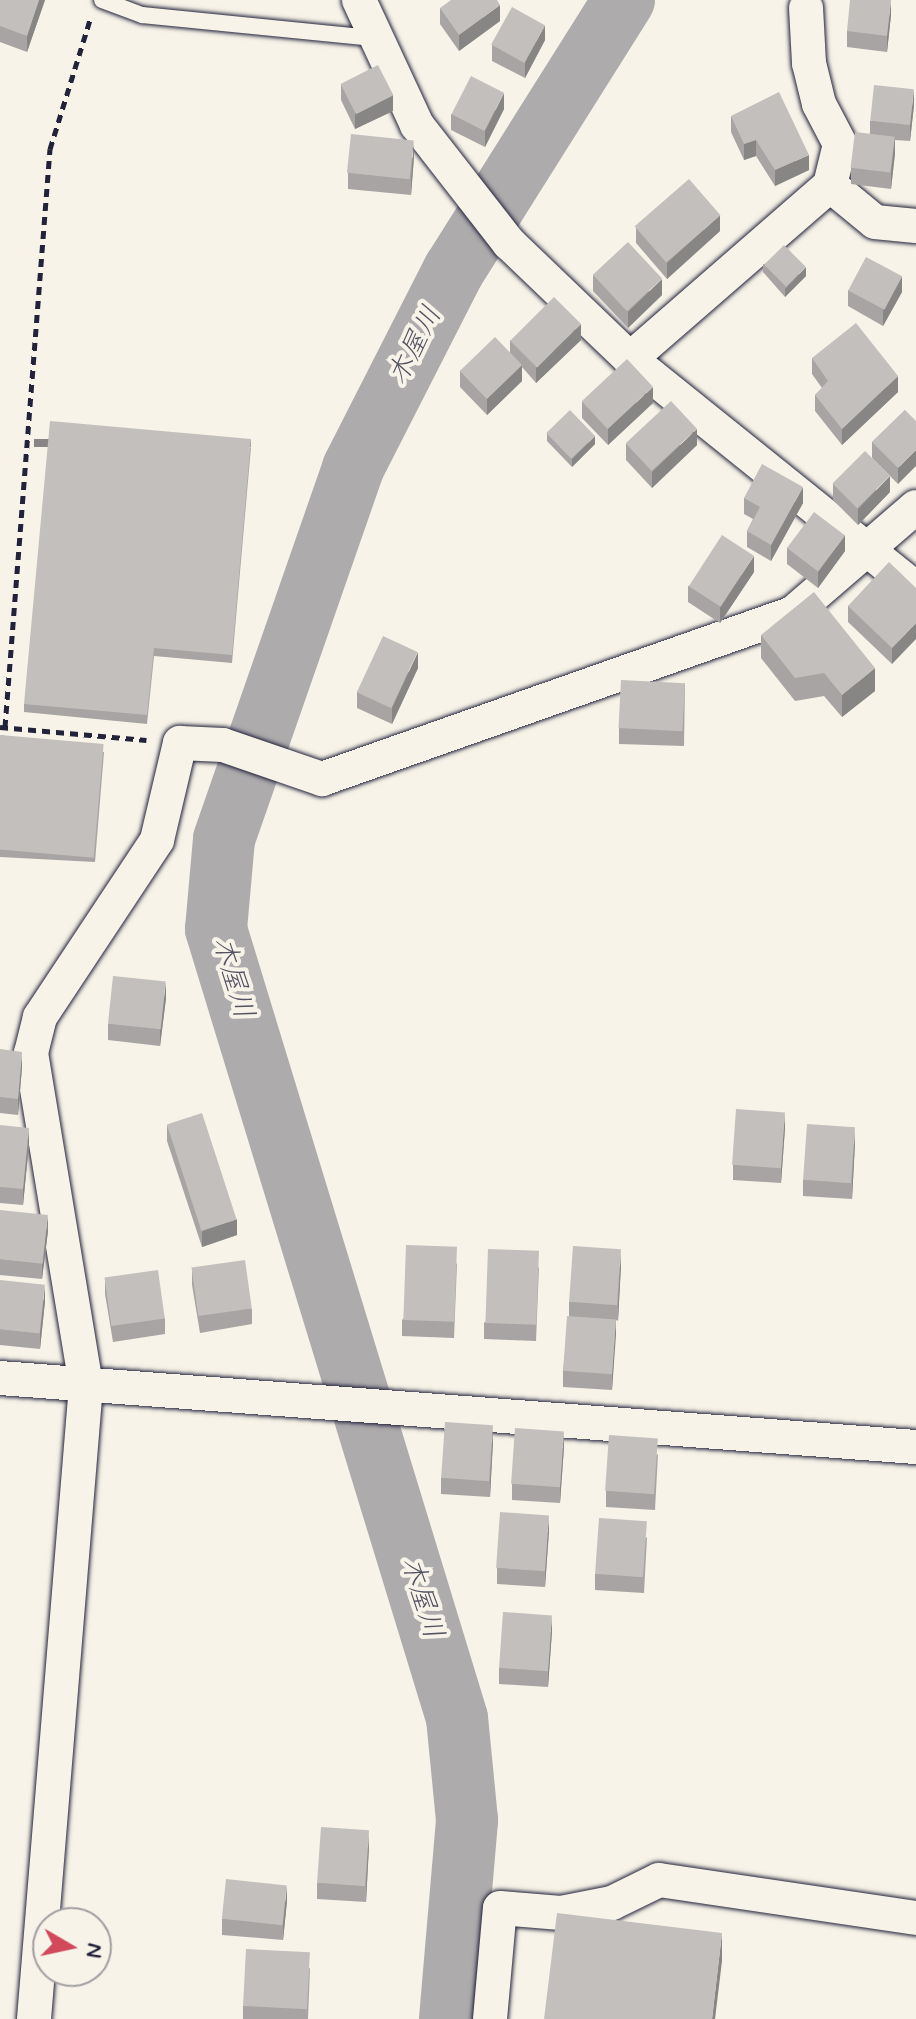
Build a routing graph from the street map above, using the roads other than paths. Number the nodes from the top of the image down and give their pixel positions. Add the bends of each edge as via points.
1 (102, 0) edge
2 (359, 0) edge
3 (806, 8) dead end
4 (374, 38) junction
5 (830, 185) junction
6 (916, 226) edge
7 (630, 359) junction
8 (916, 507) edge
9 (871, 549) junction
10 (916, 589) edge
11 (0, 1378) edge
12 (86, 1385) junction
13 (916, 1447) edge
14 (916, 1918) edge
15 (34, 2019) edge
16 (490, 2019) edge

1 - 4 lane via 142,15
2 - 4 street
3 - 5 street via 809,63 819,104 840,144
4 - 7 street via 417,125 467,195 509,243
5 - 6 street via 875,222
5 - 7 street
7 - 9 street
8 - 9 street
9 - 10 street
9 - 12 street via 793,613 322,779 223,745 180,743 157,840 40,1017 31,1053
11 - 12 street
12 - 13 street
12 - 15 street
14 - 16 street via 659,1880 612,1903 561,1913 500,1908

